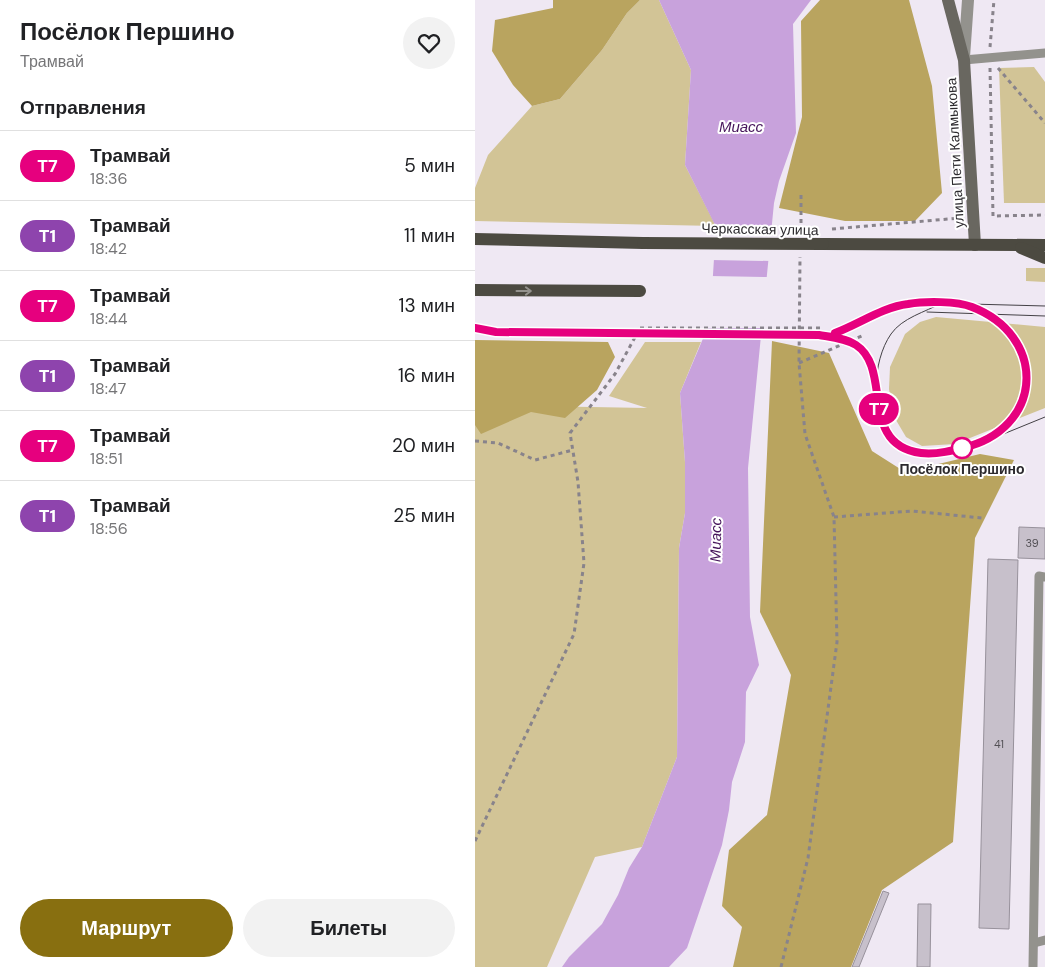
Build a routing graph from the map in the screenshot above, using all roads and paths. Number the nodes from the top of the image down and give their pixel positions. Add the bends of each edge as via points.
1 (947, 0) edge
2 (968, 0) edge
3 (993, 0) edge
4 (1045, 53) edge
5 (989, 58) junction
6 (964, 60) junction
7 (1045, 123) edge
8 (801, 194) dead end
9 (973, 216) junction
10 (993, 216) junction
11 (1045, 216) edge
12 (824, 229) dead end
13 (801, 234) dead end
14 (475, 239) edge
15 (975, 245) junction
16 (1014, 245) junction
17 (1045, 245) edge
18 (800, 254) dead end
19 (1045, 258) edge
20 (475, 290) edge
21 (640, 291) dead end
22 (821, 328) dead end
23 (864, 335) dead end
24 (799, 363) junction
25 (475, 441) edge
26 (573, 450) junction
27 (834, 517) junction
28 (982, 518) dead end
29 (1045, 576) edge
30 (1041, 701) edge
31 (1041, 770) edge
32 (475, 841) edge
33 (1045, 940) edge
34 (1034, 943) junction
35 (781, 967) edge
36 (1033, 967) edge

1 - 6 main road, улица Пети Калмыкова
2 - 6 street, улица Пети Калмыкова
3 - 5 path
4 - 5 lane
5 - 6 lane
5 - 7 path
5 - 10 path
6 - 9 main road, улица Пети Калмыкова
8 - 13 path
9 - 10 path
9 - 12 path
9 - 15 main road, улица Пети Калмыкова
10 - 11 path
14 - 15 main road, Черкасская улица, bridge
15 - 16 main road, Черкасская улица
16 - 17 main road, Черкасская улица
16 - 19 main road
18 - 24 path
20 -> 21 main road
22 - 26 path, bridge via 640,328 615,374 570,433
23 - 24 path
24 - 27 path via 805,434
25 - 26 path via 498,443 535,460
26 - 32 path via 583,563 574,634
27 - 28 path via 912,511
27 - 35 path via 837,642 808,858
29 - 30 lane via 1039,576
30 - 31 lane
31 - 34 lane
33 - 34 lane
34 - 36 lane

